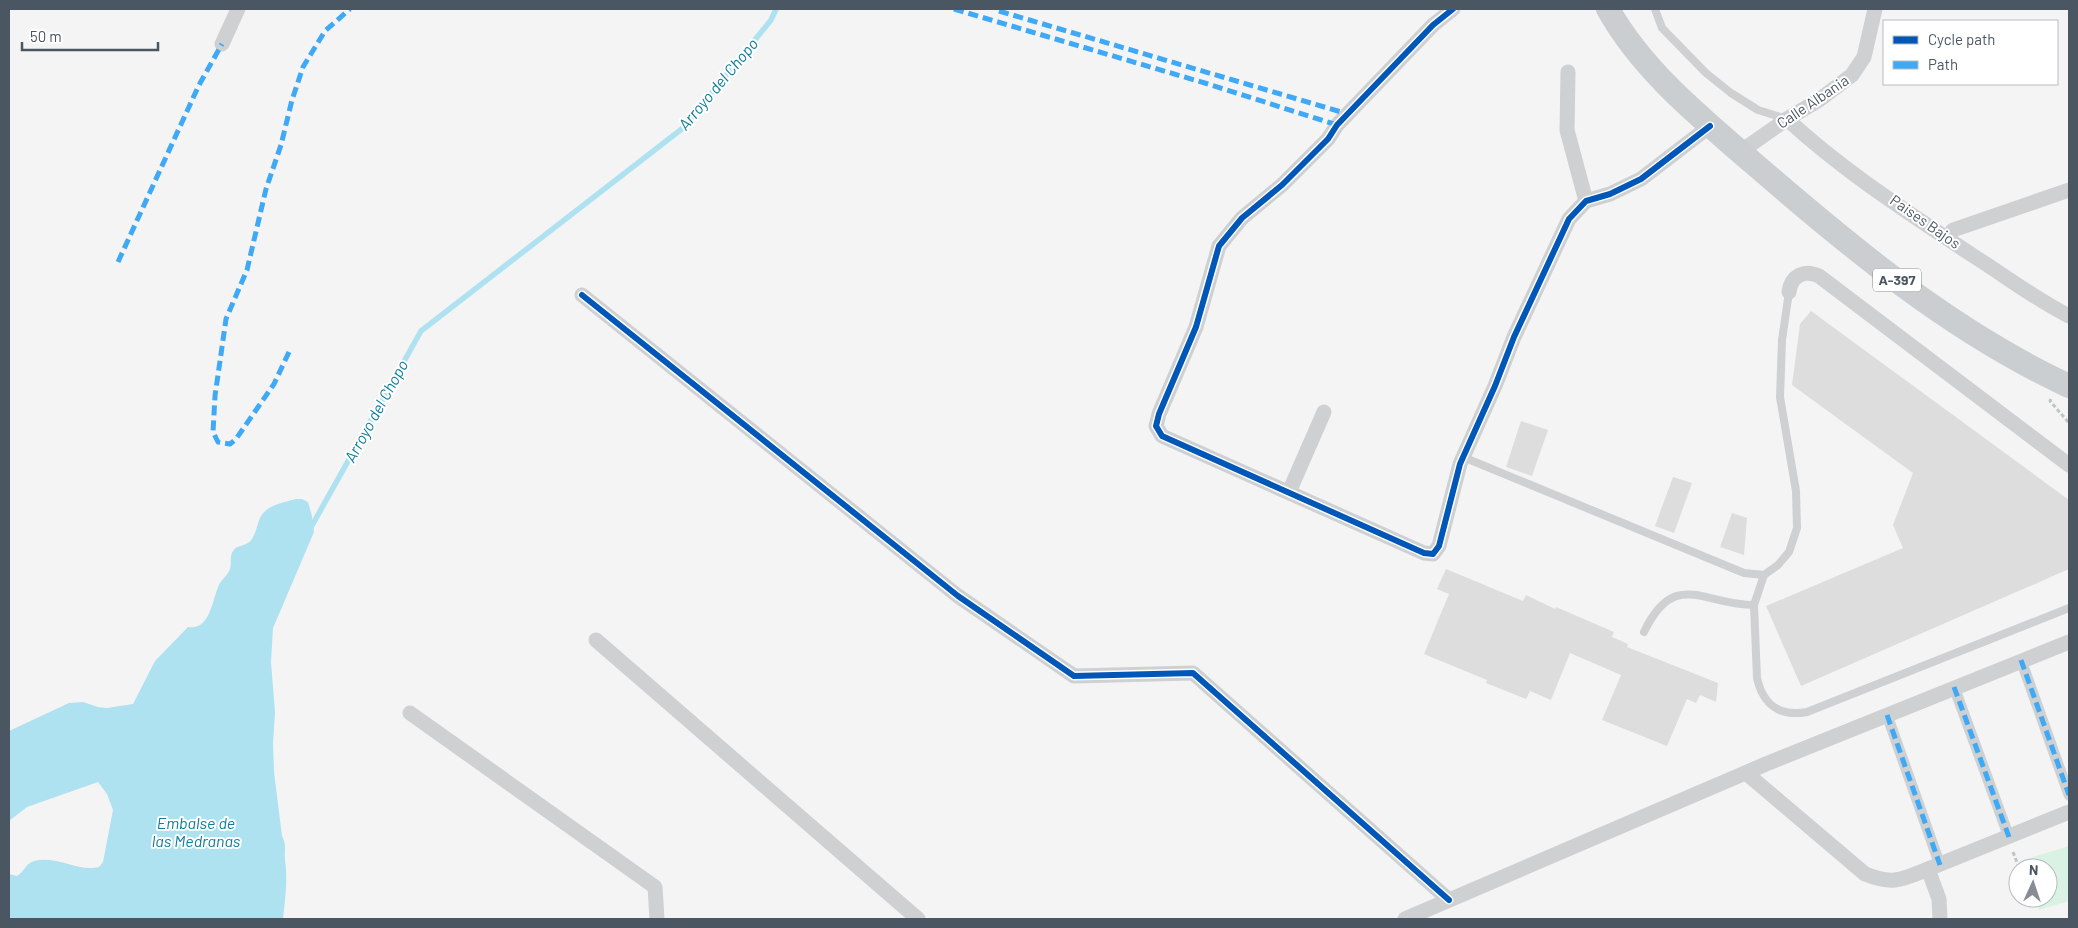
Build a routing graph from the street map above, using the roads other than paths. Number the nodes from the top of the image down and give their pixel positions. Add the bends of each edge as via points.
1 (238, 9) edge
2 (1453, 9) edge
3 (1608, 9) edge
4 (1655, 9) edge
5 (1875, 9) edge
6 (222, 44) dead end
7 (1568, 72) dead end
8 (1787, 119) junction
9 (1710, 126) junction
10 (1740, 152) junction
11 (2069, 190) edge
12 (1586, 201) junction
13 (1948, 238) junction
14 (1789, 292) joint
15 (582, 295) dead end
16 (2069, 316) edge
17 (2069, 386) edge
18 (1324, 412) dead end
19 (1463, 456) junction
20 (2069, 466) edge
21 (1289, 492) junction
22 (1764, 576) junction
23 (1754, 605) junction
24 (2069, 608) edge
25 (1644, 632) dead end
26 (596, 640) dead end
27 (2069, 642) edge
28 (2021, 660) junction
29 (1954, 687) junction
30 (410, 713) dead end
31 (1887, 715) junction
32 (1746, 773) junction
33 (2069, 795) edge
34 (2069, 812) edge
35 (2009, 837) junction
36 (1934, 867) junction
37 (1449, 900) junction
38 (657, 919) edge
39 (918, 919) edge
40 (1405, 919) edge
41 (1940, 919) edge

1 - 6 street
2 - 21 street via 1433,25 1301,165 1242,218 1220,246 1196,327 1159,414 1156,426 1162,436
3 - 9 main road, A-397 via 1637,53
4 - 8 lane via 1662,28 1706,73 1758,110
5 - 8 street, Calle Albania via 1864,57 1856,70 1819,100
7 - 12 street via 1568,130
8 - 10 street, Calle Albania
8 - 13 street, Paises Bajos via 1817,147
9 - 10 main road, A-397
9 - 12 street via 1641,179
10 - 17 main road, A-397 via 1814,216 1951,319 2024,364
11 - 13 street via 1953,230
12 - 19 street via 1569,219 1541,275
13 - 16 street, Paises Bajos
14 - 20 street via 1792,280 1802,274 1808,272 1819,276
14 - 22 lane via 1782,340 1780,397 1796,491 1797,528 1789,552
15 - 37 street via 958,596 1074,676 1193,673
18 - 21 street
19 - 21 street via 1439,546 1433,554 1424,553
19 - 22 lane via 1744,573
22 - 23 lane
23 - 24 lane via 1759,689 1774,707 1796,714
23 - 25 lane via 1725,603 1702,595 1678,595 1653,614
26 - 39 street
27 - 28 street
28 - 29 street
28 - 33 street
29 - 31 street
29 - 35 street
30 - 38 street via 655,887
31 - 32 street
31 - 36 street
32 - 36 street via 1865,874 1886,881 1904,880
32 - 37 street
34 - 35 street
35 - 36 street
36 - 41 street
37 - 40 street

